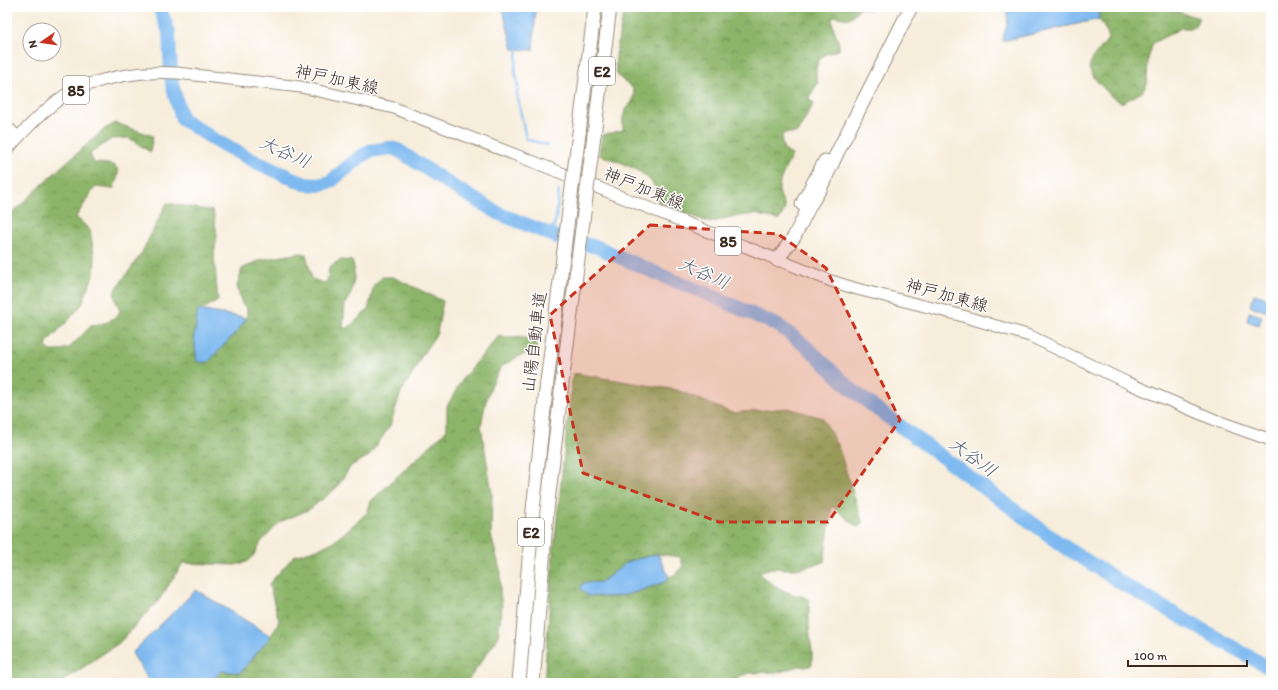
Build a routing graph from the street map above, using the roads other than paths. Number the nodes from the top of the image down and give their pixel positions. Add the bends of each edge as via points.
1 (596, 7) edge
2 (610, 7) edge
3 (903, 7) edge
4 (911, 7) edge
5 (7, 126) edge
6 (18, 137) junction
7 (7, 150) edge
8 (777, 260) junction
9 (1271, 440) edge
10 (519, 683) edge
11 (533, 683) edge

1 - 10 highway, 山陽自動車道 / E2, bridge via 547,382 533,510
2 - 11 highway, 山陽自動車道 / E2, bridge via 547,510
3 - 8 highway via 787,234
4 - 8 highway via 821,187 794,237
5 - 6 street
6 - 7 main road, 神戸加東線 / 85
6 - 8 main road, 神戸加東線 / 85 via 37,118 71,92 126,74 165,72 301,87 394,108
8 - 9 main road, 神戸加東線 / 85 via 841,285 1030,336 1135,386 1220,422

